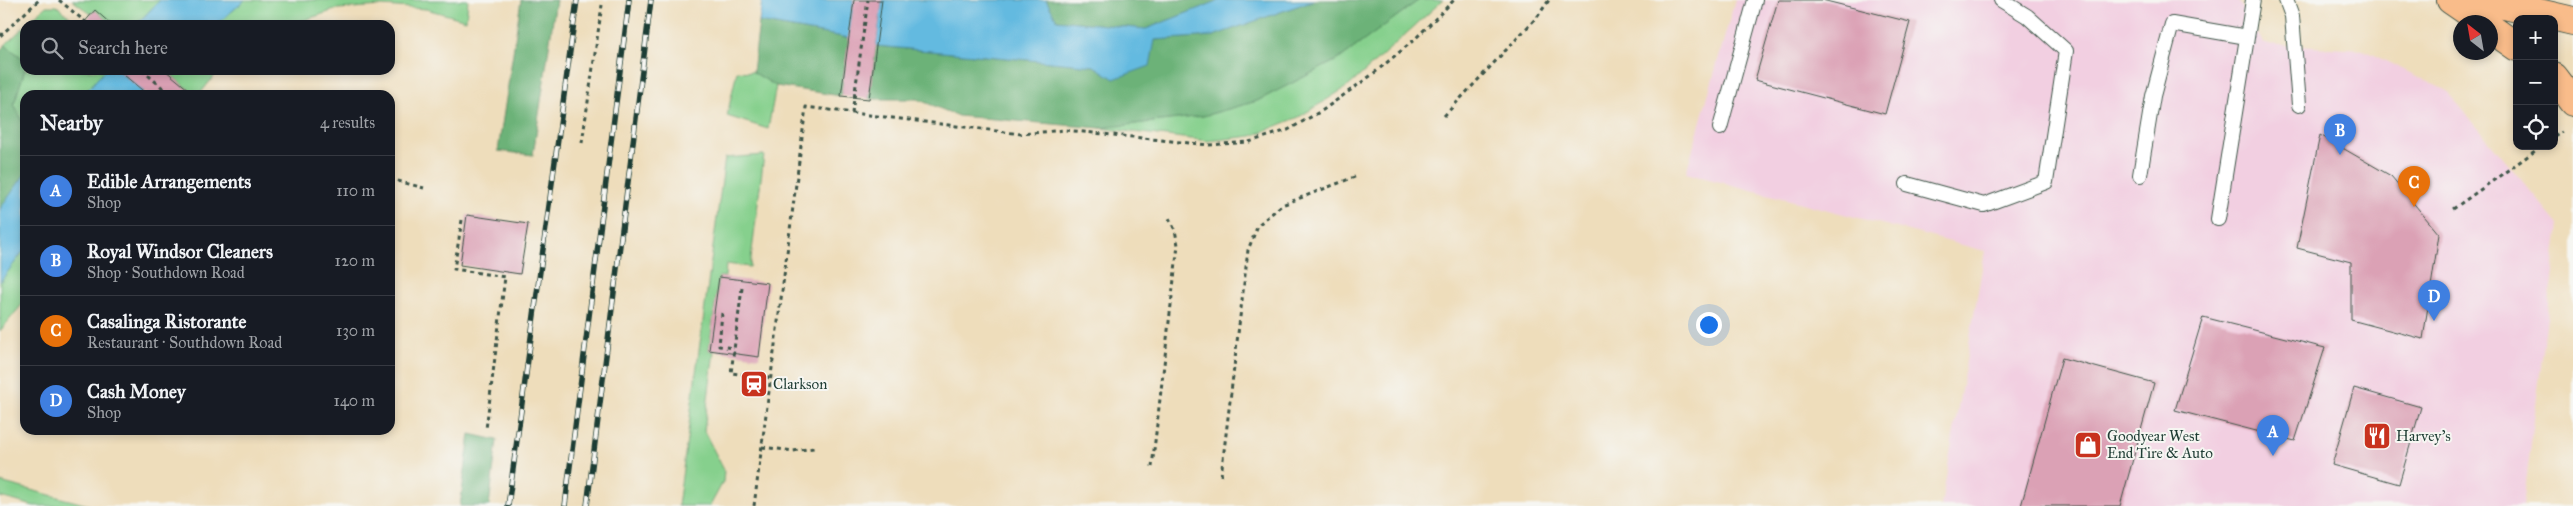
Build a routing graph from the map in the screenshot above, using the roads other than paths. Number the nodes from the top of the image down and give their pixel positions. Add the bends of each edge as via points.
1 (1755, 0) edge
2 (2001, 0) edge
3 (2253, 0) edge
4 (2286, 0) edge
5 (2451, 0) edge
6 (2483, 0) edge
7 (2472, 15) edge
8 (2573, 22) edge
9 (2498, 34) edge
10 (2247, 37) junction
11 (2513, 44) edge
12 (2558, 82) edge
13 (2573, 102) edge
14 (2299, 105) dead end
15 (1720, 128) dead end
16 (2140, 175) dead end
17 (1907, 184) dead end
18 (2218, 219) dead end

1 - 15 lane
2 - 17 lane via 2027,16 2066,51 2046,182 1984,204
3 - 10 lane
4 - 14 lane via 2292,16
5 - 7 main road
6 - 8 main road
9 - 11 main road
10 - 16 lane via 2172,24 2153,96
10 - 18 lane
12 - 13 main road

